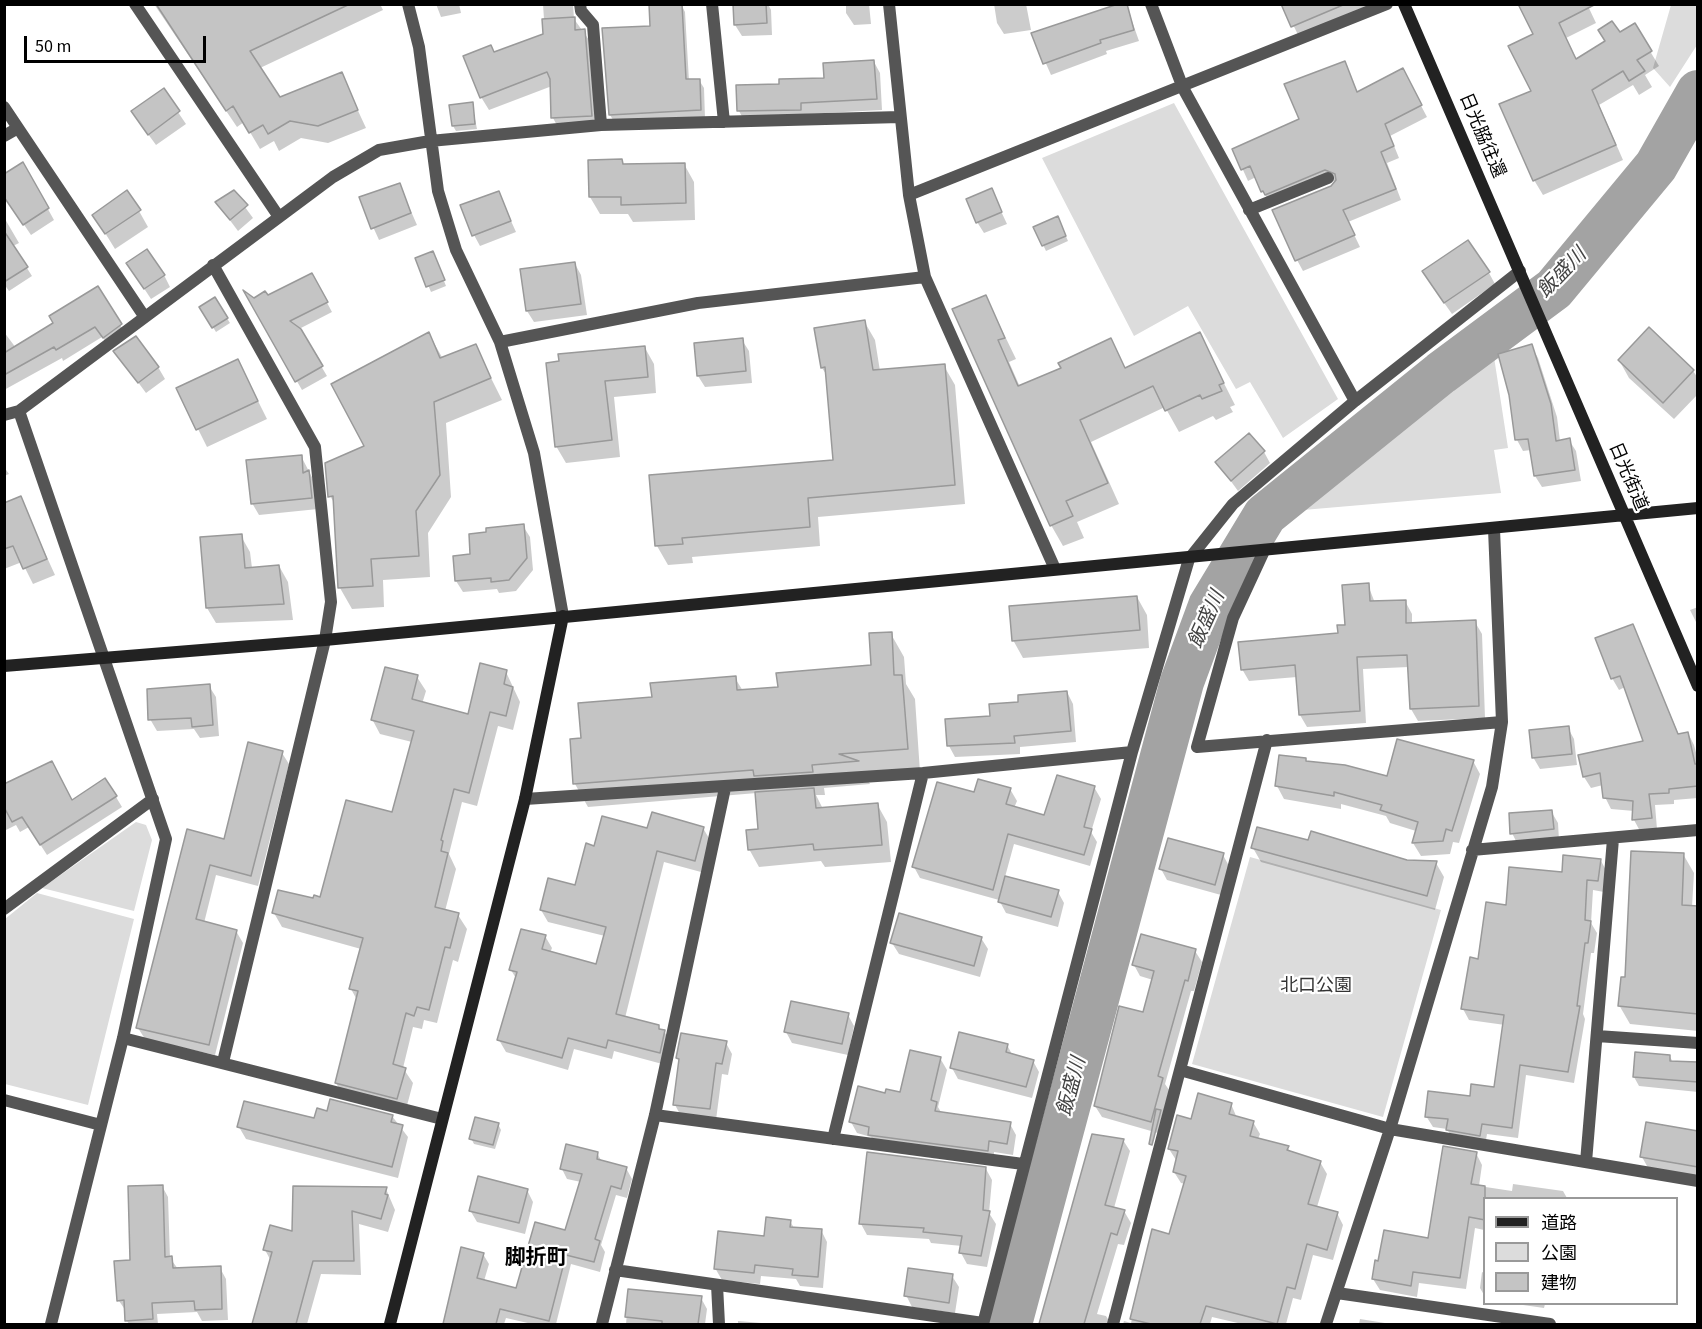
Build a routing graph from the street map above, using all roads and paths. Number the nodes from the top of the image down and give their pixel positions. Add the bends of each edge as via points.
1 (135, 4) edge
2 (408, 4) edge
3 (580, 4) edge
4 (712, 4) edge
5 (889, 4) edge
6 (1151, 4) edge
7 (1387, 4) edge
8 (1404, 4) edge
9 (1183, 88) junction
10 (4, 107) edge
11 (900, 117) junction
12 (724, 122) junction
13 (601, 126) junction
14 (18, 128) junction
15 (4, 136) edge
16 (430, 141) junction
17 (1328, 178) dead end
18 (909, 195) junction
19 (1249, 210) junction
20 (279, 217) junction
21 (213, 265) junction
22 (925, 277) junction
23 (1521, 277) junction
24 (144, 316) junction
25 (500, 342) junction
26 (1355, 402) junction
27 (20, 411) junction
28 (4, 415) edge
29 (1698, 508) edge
30 (1623, 516) junction
31 (1494, 529) junction
32 (1264, 551) junction
33 (1189, 559) junction
34 (1055, 569) junction
35 (563, 616) junction
36 (325, 640) junction
37 (104, 657) junction
38 (4, 666) edge
39 (1694, 668) edge
40 (1698, 686) edge
41 (1502, 722) junction
42 (1267, 740) junction
43 (1132, 752) junction
44 (923, 774) junction
45 (725, 788) junction
46 (153, 799) junction
47 (525, 799) junction
48 (1698, 830) edge
49 (1613, 839) junction
50 (1472, 850) junction
51 (4, 909) edge
52 (1597, 1036) junction
53 (123, 1038) junction
54 (1698, 1043) edge
55 (223, 1062) junction
56 (1180, 1070) junction
57 (4, 1100) edge
58 (655, 1115) junction
59 (442, 1119) junction
60 (101, 1125) junction
61 (1390, 1129) junction
62 (832, 1139) junction
63 (1586, 1162) junction
64 (1023, 1164) junction
65 (1698, 1180) edge
66 (615, 1270) junction
67 (717, 1285) junction
68 (1337, 1293) junction
69 (1493, 1320) edge
70 (51, 1324) edge
71 (390, 1324) edge
72 (602, 1324) edge
73 (719, 1324) edge
74 (983, 1324) edge
75 (1113, 1324) edge
76 (1326, 1324) edge
77 (1550, 1324) edge

1 - 20 street
2 - 16 street via 419,47
3 - 13 street via 593,26
4 - 12 street
5 - 11 street
6 - 9 street
7 - 9 street
8 - 23 street, 日光脇往還
9 - 18 street
9 - 19 street
10 - 14 street
11 - 12 street
11 - 18 street
12 - 13 street
13 - 16 street
14 - 15 street
14 - 24 street
16 - 20 street via 380,150 333,177
16 - 25 street via 438,190 456,250
17 - 19 street
18 - 22 street
19 - 26 street
20 - 21 street
21 - 24 street
21 - 36 street via 315,447 331,602
22 - 25 street via 698,303
22 - 34 street
23 - 26 street
23 - 30 street, 日光街道
24 - 27 street
25 - 35 street via 534,453
26 - 33 street via 1233,504
27 - 28 street
27 - 37 street
29 - 30 street
30 - 31 street
30 - 39 street, 日光街道
31 - 32 street
31 - 41 street
32 - 33 street
32 - 42 street via 1233,618 1197,747
33 - 34 street
33 - 43 street
34 - 35 street
35 - 36 street
35 - 47 street
36 - 37 street
36 - 55 street
37 - 38 street
37 - 46 street
39 - 40 street, 日光街道
41 - 42 street
41 - 50 street via 1492,787
42 - 56 street
43 - 44 street
43 - 64 street
44 - 45 street
44 - 62 street
45 - 47 street
45 - 58 street
46 - 51 street
46 - 53 street via 166,839
47 - 59 street
48 - 49 street
49 - 50 street
49 - 52 street
50 - 61 street
52 - 54 street
52 - 63 street
53 - 55 street
53 - 60 street
55 - 59 street
56 - 61 street
56 - 75 street
57 - 60 street
58 - 62 street
58 - 66 street
59 - 71 street
60 - 70 street
61 - 63 street
61 - 68 street
62 - 64 street
63 - 65 street
64 - 74 street
66 - 67 street
66 - 72 street
67 - 73 street
67 - 74 street
68 - 69 street
68 - 76 street
69 - 77 street

